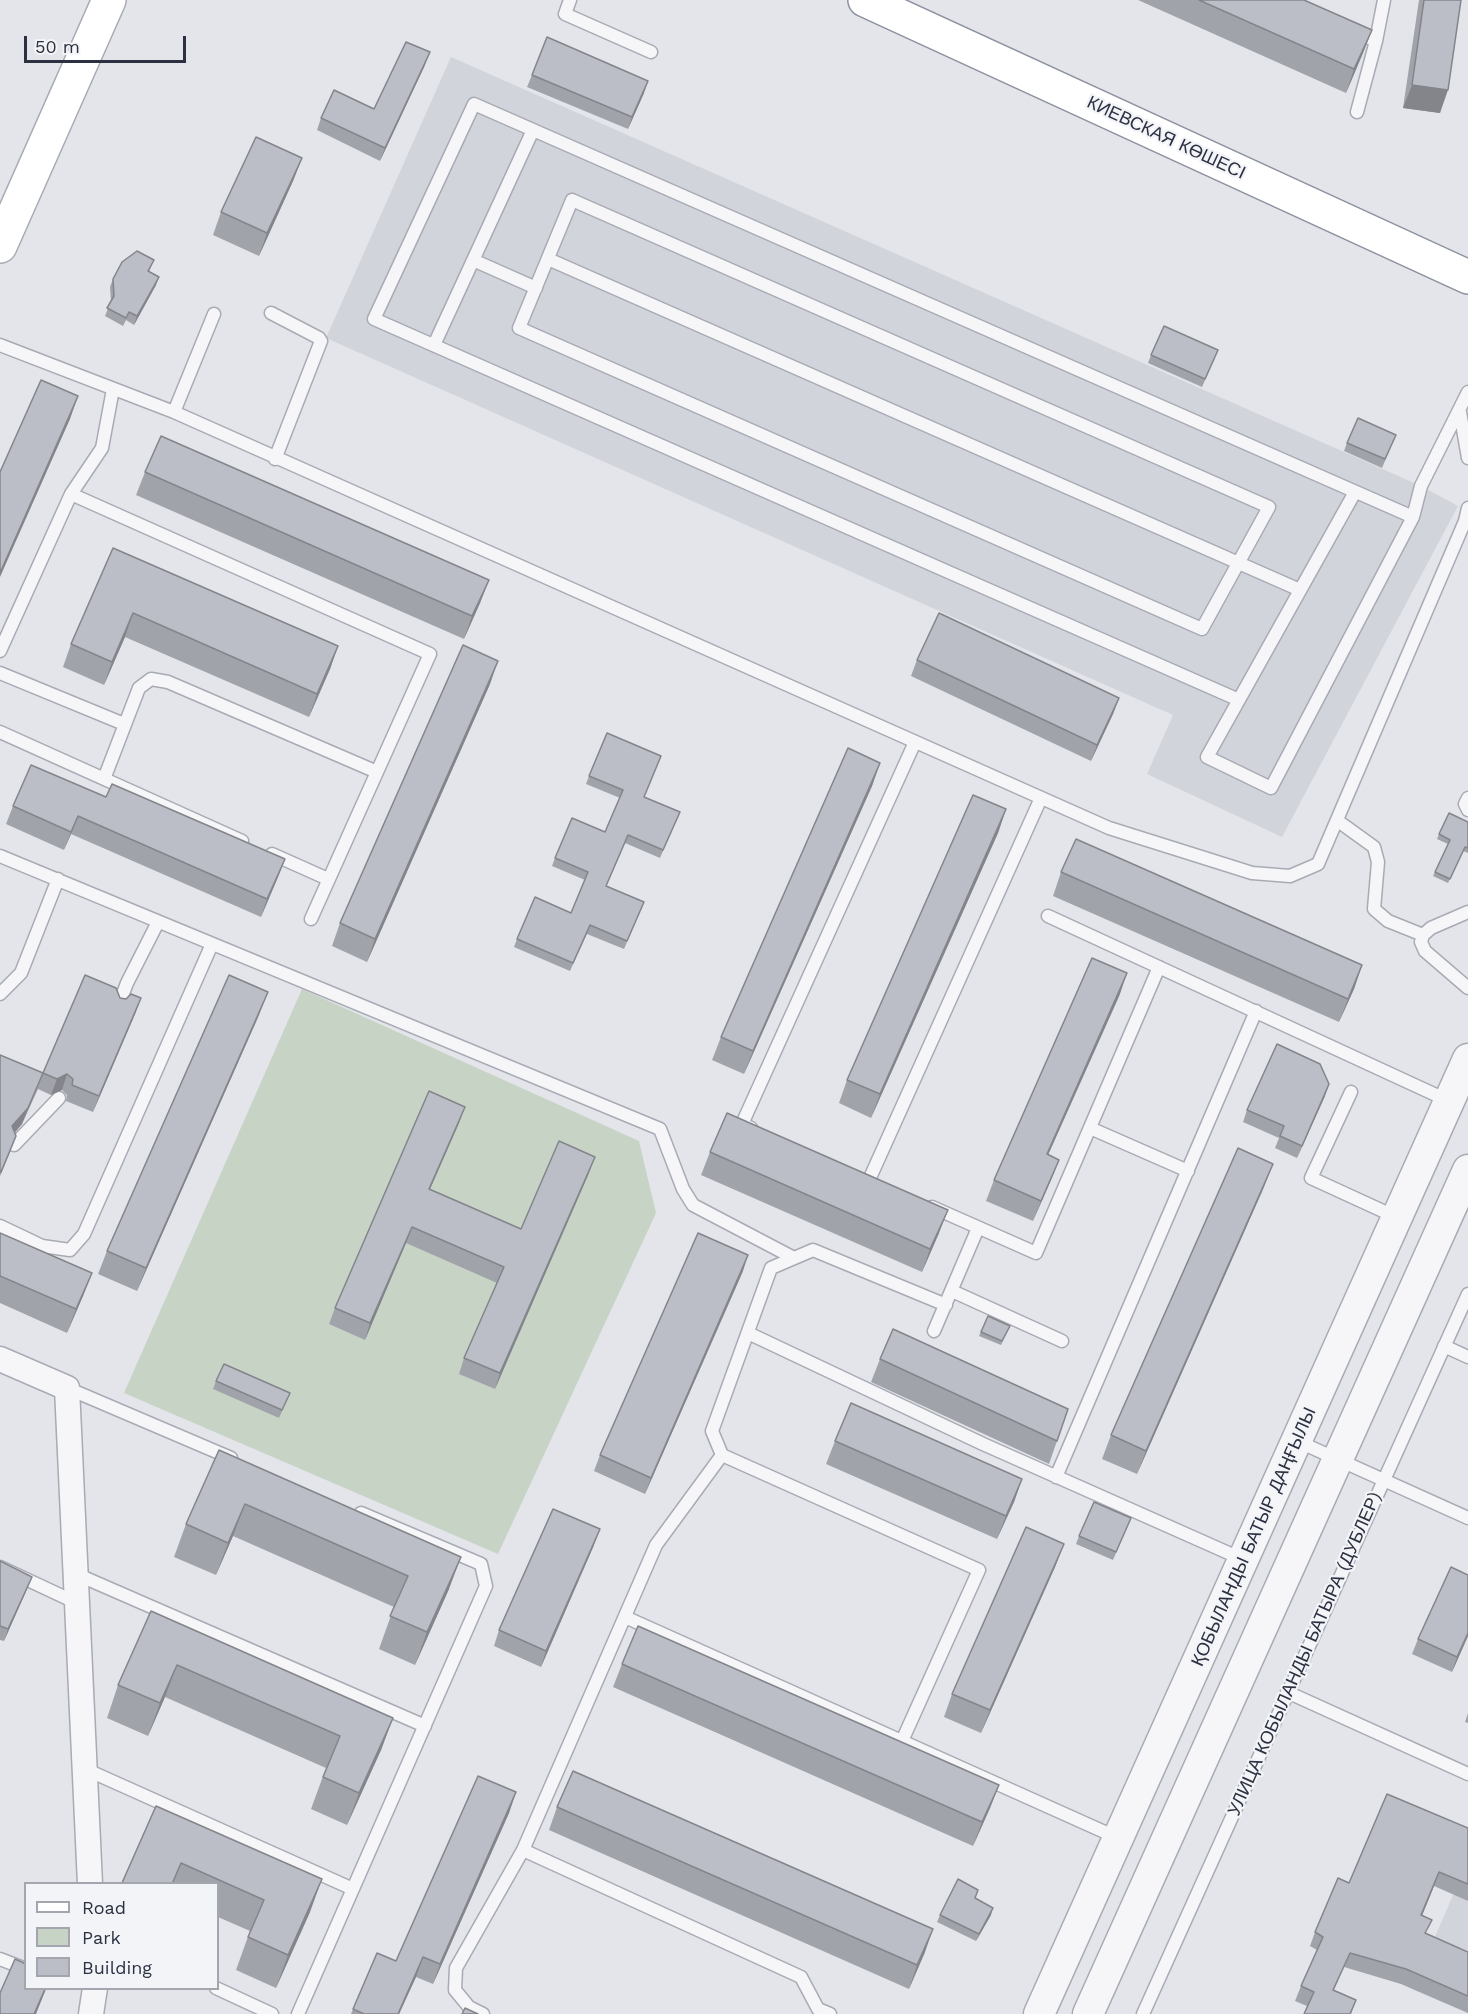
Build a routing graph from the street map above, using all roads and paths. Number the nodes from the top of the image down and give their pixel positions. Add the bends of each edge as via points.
1 (109, 0) edge
2 (570, 0) edge
3 (1384, 0) edge
4 (868, 1) edge
5 (1346, 27) edge
6 (1376, 41) junction
7 (651, 52) dead end
8 (1357, 112) dead end
9 (533, 130) junction
10 (0, 246) edge
11 (548, 259) junction
12 (473, 260) junction
13 (1468, 277) edge
14 (536, 288) junction
15 (271, 313) dead end
16 (214, 314) dead end
17 (0, 345) edge
18 (434, 345) junction
19 (113, 389) junction
20 (1468, 392) edge
21 (174, 412) junction
22 (1460, 412) junction
23 (1468, 458) edge
24 (275, 459) junction
25 (1354, 492) junction
26 (71, 494) junction
27 (1468, 508) edge
28 (1413, 517) junction
29 (1238, 563) junction
30 (1300, 590) junction
31 (0, 651) edge
32 (0, 673) edge
33 (1239, 700) junction
34 (124, 724) junction
35 (0, 732) edge
36 (915, 742) junction
37 (377, 772) junction
38 (104, 779) junction
39 (1041, 798) junction
40 (1468, 798) edge
41 (1468, 810) edge
42 (1338, 821) junction
43 (0, 856) edge
44 (58, 879) junction
45 (328, 879) junction
46 (1468, 912) edge
47 (1048, 916) dead end
48 (310, 919) dead end
49 (158, 922) junction
50 (1422, 935) junction
51 (212, 944) junction
52 (1159, 967) junction
53 (1468, 988) edge
54 (0, 994) edge
55 (118, 1007) edge
56 (1256, 1011) junction
57 (1468, 1059) edge
58 (1351, 1092) dead end
59 (59, 1098) edge
60 (1449, 1101) junction
61 (1090, 1128) junction
62 (763, 1133) edge
63 (14, 1145) edge
64 (1468, 1170) edge
65 (1188, 1171) junction
66 (869, 1180) edge
67 (924, 1204) edge
68 (1397, 1218) junction
69 (0, 1226) edge
70 (978, 1228) junction
71 (794, 1258) junction
72 (952, 1291) junction
73 (1468, 1294) edge
74 (946, 1305) junction
75 (934, 1331) dead end
76 (748, 1333) junction
77 (1062, 1341) dead end
78 (1444, 1346) junction
79 (1468, 1357) edge
80 (0, 1359) edge
81 (67, 1388) junction
82 (1297, 1441) junction
83 (722, 1455) junction
84 (1338, 1459) junction
85 (241, 1462) edge
86 (1056, 1477) junction
87 (1384, 1479) junction
88 (350, 1508) edge
89 (1468, 1518) edge
90 (1243, 1560) junction
91 (0, 1567) edge
92 (76, 1574) junction
93 (77, 1603) junction
94 (625, 1617) junction
95 (1287, 1692) junction
96 (425, 1726) junction
97 (902, 1741) junction
98 (85, 1769) junction
99 (1468, 1774) edge
100 (1118, 1838) junction
101 (522, 1850) junction
102 (90, 1882) edge
103 (353, 1889) junction
104 (0, 1959) edge
105 (24, 1967) edge
106 (218, 1990) edge
107 (266, 2013) edge
108 (819, 2013) edge
109 (298, 2014) edge
110 (483, 2014) edge
111 (1039, 2014) edge
112 (1088, 2014) edge
113 (1143, 2014) edge

1 - 10 main road
2 - 7 lane via 565,14
3 - 6 lane
4 - 13 main road, КИЕВСКАЯ КӨШЕСІ
5 - 6 lane
6 - 8 lane
9 - 12 lane
9 - 18 lane via 474,104 379,308 374,319
9 - 25 lane
11 - 14 lane
11 - 29 lane
11 - 29 lane via 572,200 1269,507
12 - 14 lane
12 - 18 lane
14 - 29 lane via 519,328 1202,629
15 - 24 lane via 321,341
16 - 21 lane
17 - 19 lane
18 - 33 lane
19 - 21 lane
19 - 26 lane via 102,448
20 - 22 lane
21 - 24 lane
22 - 23 lane
22 - 28 lane via 1420,486
24 - 36 lane
25 - 28 lane
25 - 30 lane
26 - 31 lane
26 - 37 lane via 430,654
27 - 42 lane
28 - 33 lane via 1271,788 1207,757
29 - 30 lane
30 - 33 lane
32 - 34 lane
34 - 37 lane via 139,688 151,679 168,682
34 - 38 lane
35 - 38 lane
36 - 39 lane
36 - 62 lane via 742,1124
37 - 45 lane
38 - 45 lane
39 - 42 lane via 1109,828 1252,873 1290,876 1318,864
39 - 66 lane
40 - 41 lane
42 - 50 lane via 1374,847 1378,862 1374,909 1388,921
43 - 44 lane
44 - 49 lane
44 - 54 lane via 21,973
45 - 48 lane
46 - 50 lane via 1431,927
47 - 52 lane
49 - 51 lane
49 - 55 lane
50 - 53 lane via 1425,951
51 - 69 lane via 84,1234 70,1250 42,1246
51 - 71 lane via 660,1129 693,1205
52 - 56 lane
52 - 61 lane
56 - 60 lane
56 - 65 lane
57 - 60 street, ҚОБЫЛАНДЫ БАТЫР ДАҢҒЫЛЫ
58 - 68 lane via 1311,1178
59 - 63 lane
60 - 68 street, ҚОБЫЛАНДЫ БАТЫР ДАҢҒЫЛЫ
61 - 65 lane
61 - 70 lane via 1036,1253
64 - 84 street
65 - 86 lane
67 - 70 lane
68 - 82 street, ҚОБЫЛАНДЫ БАТЫР ДАҢҒЫЛЫ
70 - 72 lane
71 - 74 lane via 813,1250
71 - 76 lane via 771,1268
72 - 74 lane
72 - 77 lane
73 - 78 lane, УЛИЦА КОБЫЛАНДЫ БАТЫРА (ДУБЛЕР)
74 - 75 lane
76 - 83 lane via 712,1431
76 - 86 lane
78 - 79 lane
78 - 87 lane, УЛИЦА КОБЫЛАНДЫ БАТЫРА (ДУБЛЕР)
80 - 81 street
81 - 85 lane
81 - 92 street
82 - 84 lane
82 - 90 street, ҚОБЫЛАНДЫ БАТЫР ДАҢҒЫЛЫ
83 - 94 lane via 656,1545
83 - 97 lane via 979,1570
84 - 87 lane
84 - 112 street
86 - 90 lane
87 - 89 lane
87 - 95 lane, УЛИЦА КОБЫЛАНДЫ БАТЫРА (ДУБЛЕР)
88 - 96 lane via 481,1564 486,1586
90 - 100 street, ҚОБЫЛАНДЫ БАТЫР ДАҢҒЫЛЫ
91 - 93 lane
92 - 93 street
92 - 96 lane
93 - 98 street
94 - 97 lane
94 - 101 lane
95 - 99 lane
95 - 113 lane, УЛИЦА КОБЫЛАНДЫ БАТЫРА (ДУБЛЕР)
96 - 103 lane
97 - 100 lane
98 - 102 street
98 - 103 lane
100 - 111 street, ҚОБЫЛАНДЫ БАТЫР ДАҢҒЫЛЫ
101 - 108 lane via 801,1977
101 - 110 lane via 456,1968 455,1990 469,2007
103 - 109 lane
104 - 105 lane
106 - 107 lane

